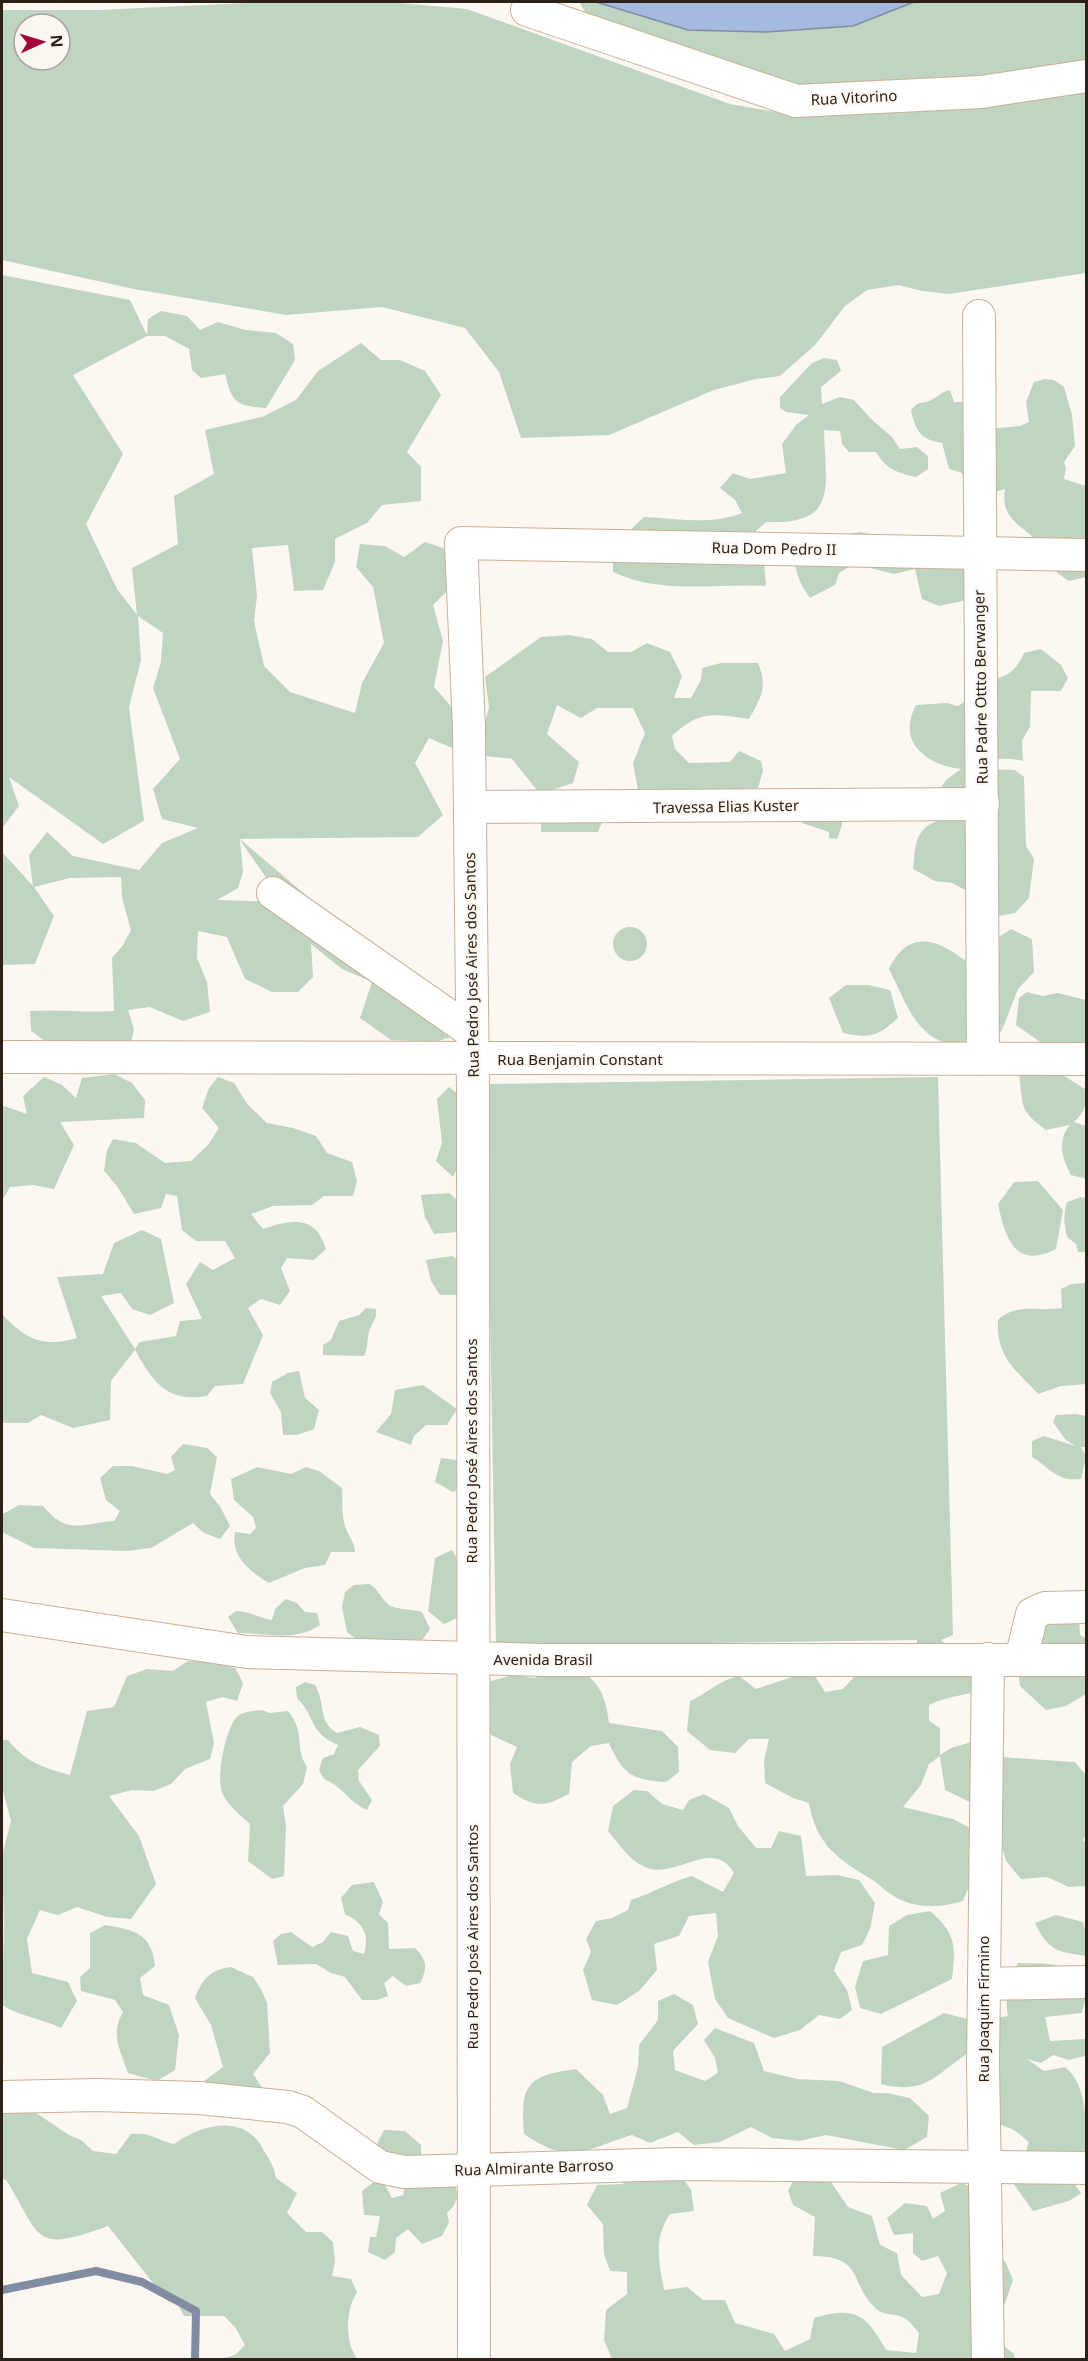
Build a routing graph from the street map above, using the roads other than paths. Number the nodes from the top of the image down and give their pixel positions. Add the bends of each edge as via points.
1 (527, 10) dead end
2 (1086, 76) edge
3 (979, 316) dead end
4 (461, 543) joint
5 (980, 554) junction
6 (1086, 555) edge
7 (983, 804) junction
8 (470, 807) junction
9 (273, 893) dead end
10 (472, 1046) junction
11 (2, 1058) edge
12 (983, 1058) junction
13 (1086, 1059) edge
14 (1086, 1606) edge
15 (2, 1615) edge
16 (988, 1659) junction
17 (1021, 1659) junction
18 (472, 1660) junction
19 (1086, 1660) edge
20 (1086, 1982) edge
21 (984, 1984) junction
22 (2, 2097) edge
23 (984, 2167) junction
24 (1086, 2168) edge
25 (474, 2171) junction
26 (474, 2360) edge
27 (988, 2360) edge

1 - 2 street, Rua Vitorino via 796,101 981,92
3 - 5 street, Rua Padre Ottto Berwanger
4 - 5 street, Rua Dom Pedro II
4 - 8 street, Rua Pedro José Aires dos Santos
5 - 6 street, Rua Dom Pedro II
5 - 7 street, Rua Padre Ottto Berwanger
7 - 8 street, Travessa Elias Kuster
7 - 12 street, Rua Padre Ottto Berwanger
8 - 10 street, Rua Pedro José Aires dos Santos
9 - 10 street
10 - 11 street, Rua Benjamin Constant
10 - 12 street, Rua Benjamin Constant
10 - 18 street, Rua Pedro José Aires dos Santos
12 - 13 street, Rua Benjamin Constant
14 - 17 street via 1046,1608 1032,1614
15 - 18 street, Avenida Brasil via 247,1652
16 - 17 street, Avenida Brasil
16 - 18 street, Avenida Brasil
16 - 21 street, Rua Joaquim Firmino
17 - 19 street, Avenida Brasil
18 - 25 street, Rua Pedro José Aires dos Santos
20 - 21 street
21 - 23 street, Rua Joaquim Firmino
22 - 25 street, Rua Almirante Barroso via 199,2098 288,2107 303,2112 380,2167 404,2172
23 - 24 street, Rua Almirante Barroso
23 - 25 street, Rua Almirante Barroso via 676,2164
23 - 27 street, Rua Joaquim Firmino
25 - 26 street, Rua Pedro José Aires dos Santos

